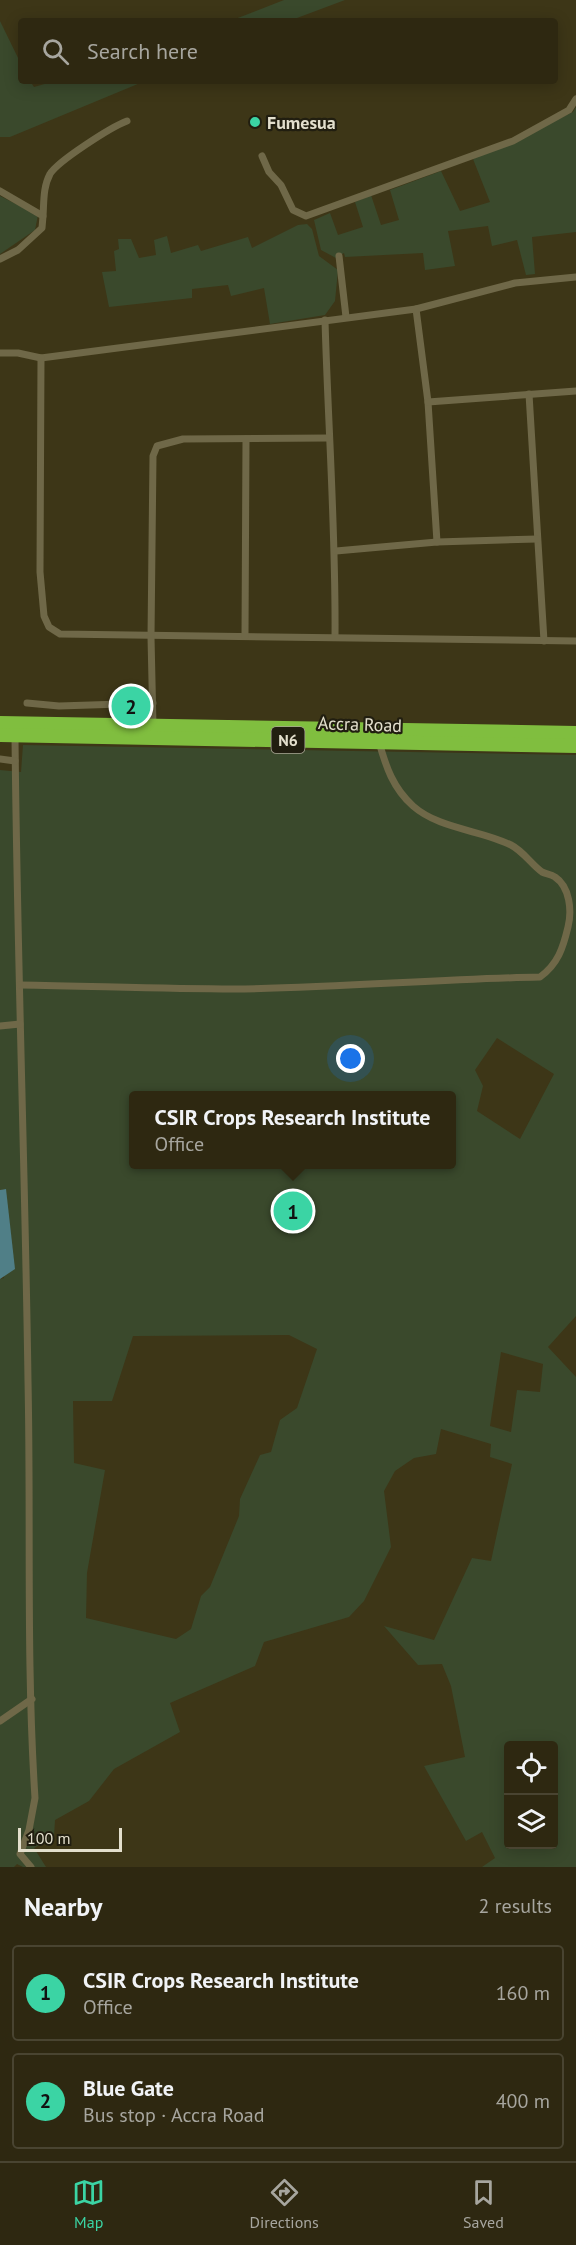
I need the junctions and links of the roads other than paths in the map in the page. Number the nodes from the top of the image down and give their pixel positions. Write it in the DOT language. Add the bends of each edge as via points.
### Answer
graph roads {
  1 [pos="576,99"];
  2 [pos="127,121"];
  3 [pos="262,156"];
  4 [pos="0,192"];
  5 [pos="43,216"];
  6 [pos="339,256"];
  7 [pos="0,259"];
  8 [pos="576,277"];
  9 [pos="416,309"];
  10 [pos="346,317"];
  11 [pos="325,320"];
  12 [pos="0,353"];
  13 [pos="41,357"];
  14 [pos="576,391"];
  15 [pos="529,393"];
  16 [pos="428,402"];
  17 [pos="329,438"];
  18 [pos="246,439"];
  19 [pos="537,539"];
  20 [pos="437,542"];
  21 [pos="336,551"];
  22 [pos="245,636"];
  23 [pos="151,637"];
  24 [pos="336,637"];
  25 [pos="544,641"];
  26 [pos="576,641"];
  27 [pos="27,703"];
  28 [pos="153,703"];
  29 [pos="0,723"];
  30 [pos="153,726"];
  31 [pos="576,733"];
  32 [pos="0,735"];
  33 [pos="15,736"];
  34 [pos="379,742"];
  35 [pos="576,746"];
  36 [pos="0,759"];
  37 [pos="15,760"];
  38 [pos="20,985"];
  39 [pos="20,1024"];
  40 [pos="0,1026"];
  41 [pos="32,1699"];
  42 [pos="0,1721"];
  43 [pos="31,1867"];
  1 -- 3 [label="street" via="568,110 513,141 306,216 293,210"];
  2 -- 5 [label="street" via="111,127 51,172 45,186"];
  4 -- 5 [label="street"];
  5 -- 7 [label="street" via="42,228 18,250"];
  6 -- 10 [label="street"];
  8 -- 9 [label="street" via="515,283"];
  9 -- 10 [label="street"];
  9 -- 16 [label="street"];
  10 -- 11 [label="street"];
  11 -- 13 [label="street"];
  11 -- 17 [label="street"];
  12 -- 13 [label="street"];
  13 -- 23 [label="street" via="40,572 44,616 49,627 60,634"];
  14 -- 15 [label="street"];
  15 -- 16 [label="street"];
  15 -- 19 [label="street"];
  16 -- 20 [label="street"];
  17 -- 18 [label="street"];
  17 -- 21 [label="street"];
  18 -- 22 [label="street"];
  18 -- 23 [label="street" via="183,439 157,446 153,456"];
  19 -- 20 [label="street"];
  19 -- 25 [label="street"];
  20 -- 21 [label="street"];
  21 -- 24 [label="street"];
  22 -- 23 [label="street"];
  22 -- 24 [label="street"];
  23 -- 28 [label="street"];
  24 -- 25 [label="street"];
  25 -- 26 [label="street"];
  27 -- 28 [label="street"];
  28 -- 30 [label="street"];
  29 -- 30 [label="highway, Accra Road / N6"];
  30 -- 31 [label="highway, Accra Road / N6"];
  32 -- 33 [label="highway, Accra Road / N6"];
  33 -- 34 [label="highway, Accra Road / N6"];
  33 -- 37 [label="street"];
  34 -- 35 [label="highway, Accra Road / N6"];
  34 -- 38 [label="street" via="388,772 414,807 444,822 512,845 562,884 570,903 569,923 559,959 540,977 235,988"];
  36 -- 37 [label="street"];
  37 -- 38 [label="street"];
  38 -- 39 [label="street"];
  39 -- 40 [label="street"];
  39 -- 41 [label="street"];
  41 -- 42 [label="street"];
  41 -- 43 [label="street" via="35,1797 21,1854"];
}
